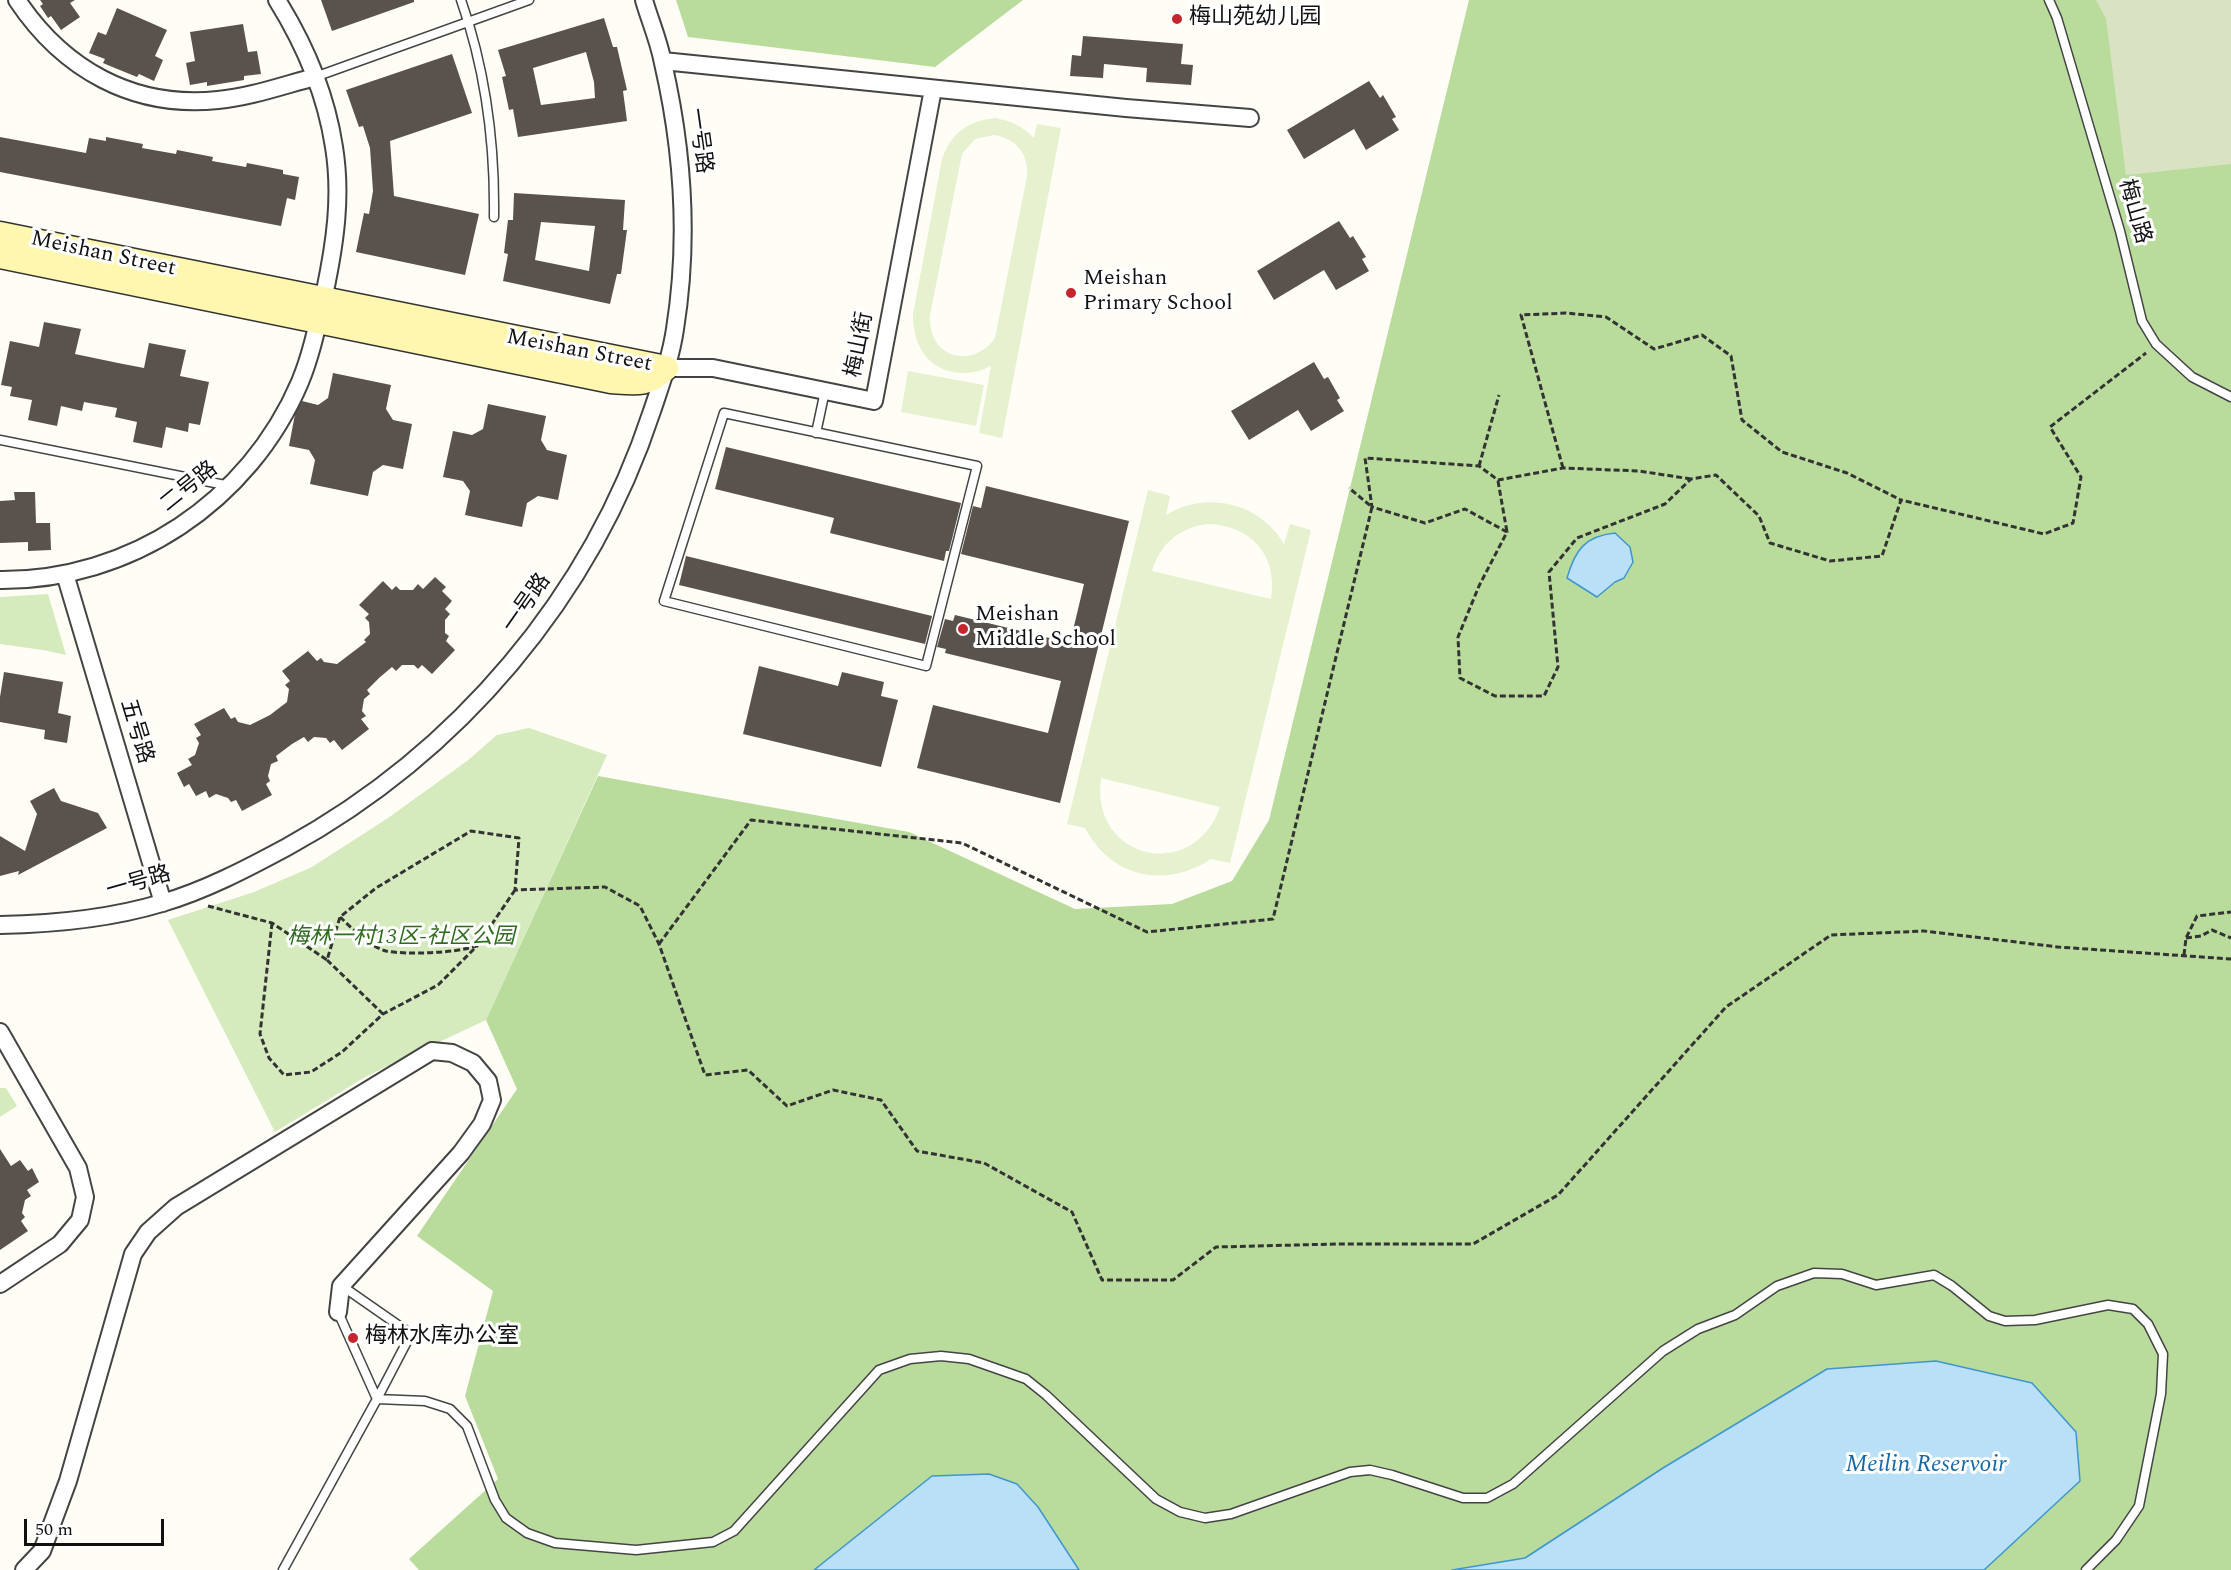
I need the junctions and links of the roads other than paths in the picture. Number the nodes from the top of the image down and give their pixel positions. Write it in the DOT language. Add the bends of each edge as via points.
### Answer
graph roads {
  1 [pos="17,0"];
  2 [pos="277,0"];
  3 [pos="461,0"];
  4 [pos="529,0"];
  5 [pos="644,0"];
  6 [pos="2049,0"];
  7 [pos="469,22"];
  8 [pos="663,61"];
  9 [pos="315,77"];
  10 [pos="933,89"];
  11 [pos="1250,118"];
  12 [pos="494,217"];
  13 [pos="0,234"];
  14 [pos="0,256"];
  15 [pos="321,310"];
  16 [pos="666,368"];
  17 [pos="825,392"];
  18 [pos="2231,397"];
  19 [pos="816,433"];
  20 [pos="0,440"];
  21 [pos="230,486"];
  22 [pos="65,574"];
  23 [pos="0,580"];
  24 [pos="170,901"];
  25 [pos="0,925"];
  26 [pos="0,1032"];
  27 [pos="0,1284"];
  28 [pos="341,1286"];
  29 [pos="338,1312"];
  30 [pos="377,1399"];
  31 [pos="24,1570"];
  32 [pos="283,1570"];
  33 [pos="2086,1570"];
  1 -- 9 [label="street" via="44,36 79,66 146,96 219,100"];
  2 -- 9 [label="street, 二号路"];
  3 -- 7 [label="lane"];
  4 -- 7 [label="lane"];
  5 -- 8 [label="street, 一号路"];
  6 -- 18 [label="lane, 梅山路" via="2120,231 2142,321 2156,344 2192,377"];
  7 -- 9 [label="lane"];
  7 -- 12 [label="lane" via="490,116"];
  8 -- 10 [label="street"];
  8 -- 16 [label="street, 一号路" via="682,181 682,263 675,331"];
  9 -- 15 [label="street, 二号路" via="331,131 338,196 334,245"];
  10 -- 11 [label="street"];
  10 -- 17 [label="street, 梅山街" via="874,401"];
  13 -- 15 [label="street, Meishan Street"];
  14 -- 15 [label="street, Meishan Street"];
  15 -- 16 [label="street, Meishan Street" via="611,381 638,383 655,379"];
  15 -- 21 [label="street, 二号路" via="287,410 271,437"];
  16 -- 17 [label="street, 梅山街" via="713,368"];
  16 -- 24 [label="street, 一号路" via="640,447 606,523 556,604 514,662 458,723 395,777 327,825 254,866"];
  17 -- 19 [label="lane"];
  19 -- 19 [label="lane" via="977,466 926,666 664,602 724,414"];
  20 -- 21 [label="lane"];
  21 -- 22 [label="street, 二号路" via="171,533 102,565"];
  22 -- 23 [label="street, 二号路"];
  22 -- 24 [label="street, 五号路"];
  24 -- 25 [label="street, 一号路" via="107,917"];
  26 -- 27 [label="street" via="78,1168 85,1197 80,1220 60,1244"];
  28 -- 29 [label="street"];
  28 -- 30 [label="lane" via="411,1334"];
  28 -- 31 [label="street" via="482,1124 492,1100 488,1081 473,1063 452,1053 432,1051 176,1207 148,1232 133,1254 85,1426 50,1531 42,1551"];
  29 -- 30 [label="lane"];
  30 -- 32 [label="lane"];
  30 -- 33 [label="lane" via="425,1401 450,1409 466,1426 506,1518 527,1533 555,1543 636,1550 713,1542 734,1531 879,1370 910,1359 941,1356 969,1359 1026,1379 1156,1499 1180,1512 1205,1518 1231,1514 1350,1472 1370,1470 1463,1498 1487,1498 1513,1484 1662,1351 1698,1329 1735,1315 1778,1286 1814,1273 1842,1274 1876,1285 1934,1275 1989,1316 2005,1321 2035,1320 2108,1305 2133,1309 2148,1324 2163,1354 2163,1364 2161,1394 2139,1506 2116,1540"];
}
